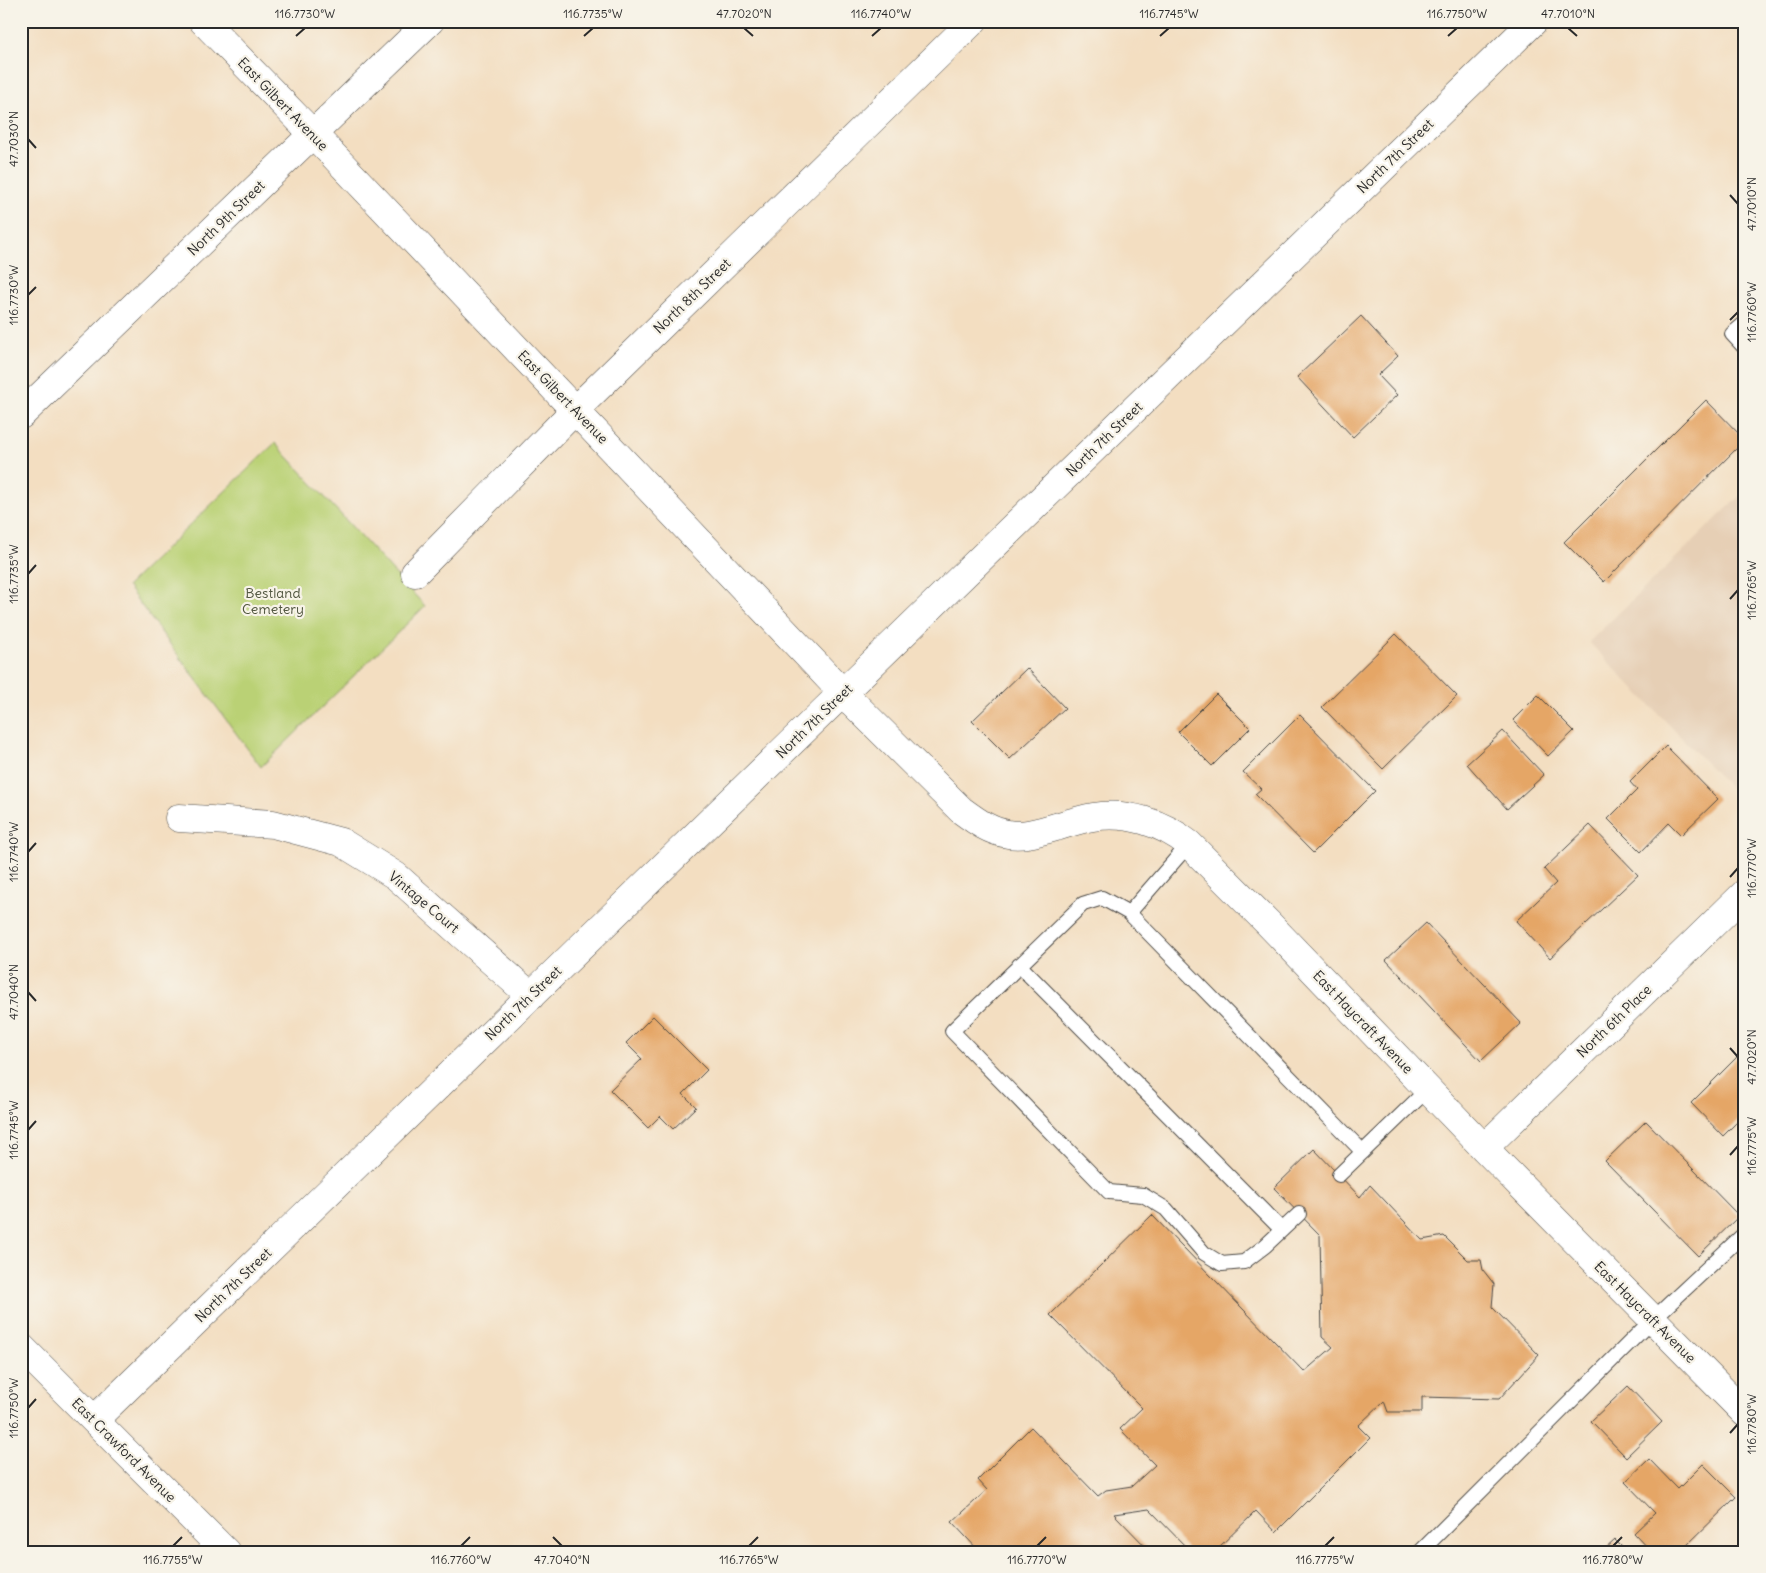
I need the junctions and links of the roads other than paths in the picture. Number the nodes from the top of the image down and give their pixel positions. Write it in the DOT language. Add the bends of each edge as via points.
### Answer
graph roads {
  1 [pos="203,21"];
  2 [pos="430,21"];
  3 [pos="973,21"];
  4 [pos="1534,21"];
  5 [pos="314,135"];
  6 [pos="1745,323"];
  7 [pos="1745,348"];
  8 [pos="575,410"];
  9 [pos="21,415"];
  10 [pos="415,573"];
  11 [pos="843,692"];
  12 [pos="922,772"];
  13 [pos="179,818"];
  14 [pos="1189,844"];
  15 [pos="1745,893"];
  16 [pos="1128,913"];
  17 [pos="1019,965"];
  18 [pos="531,996"];
  19 [pos="1428,1089"];
  20 [pos="1484,1148"];
  21 [pos="1363,1152"];
  22 [pos="1339,1175"];
  23 [pos="1299,1214"];
  24 [pos="1282,1230"];
  25 [pos="1745,1233"];
  26 [pos="1652,1320"];
  27 [pos="21,1347"];
  28 [pos="1745,1413"];
  29 [pos="94,1420"];
  30 [pos="226,1552"];
  31 [pos="1420,1552"];
  1 -- 5 [label="street, East Gilbert Avenue"];
  2 -- 5 [label="street, North 9th Street"];
  3 -- 8 [label="street, North 8th Street"];
  4 -- 11 [label="street, North 7th Street"];
  5 -- 8 [label="street, East Gilbert Avenue"];
  5 -- 9 [label="street, North 9th Street"];
  6 -- 7 [label="lane" via="1732,334"];
  8 -- 10 [label="street, North 8th Street"];
  8 -- 11 [label="street, East Gilbert Avenue"];
  11 -- 12 [label="street, East Gilbert Avenue"];
  11 -- 18 [label="street, North 7th Street"];
  12 -- 14 [label="street, East Haycraft Avenue" via="976,821 1008,834 1026,834 1094,817 1122,815 1176,833"];
  13 -- 18 [label="street, Vintage Court" via="273,824 341,842 396,876"];
  14 -- 16 [label="lane"];
  14 -- 19 [label="street, East Haycraft Avenue"];
  15 -- 20 [label="street, North 6th Place"];
  16 -- 17 [label="lane" via="1102,898 1083,904"];
  16 -- 21 [label="lane"];
  17 -- 24 [label="lane"];
  17 -- 24 [label="lane" via="952,1031 1109,1192 1143,1195 1166,1209 1204,1253 1222,1264 1244,1262"];
  18 -- 29 [label="street, North 7th Street"];
  19 -- 20 [label="street, East Haycraft Avenue"];
  19 -- 21 [label="lane"];
  20 -- 26 [label="street, East Haycraft Avenue"];
  21 -- 22 [label="lane"];
  23 -- 24 [label="lane"];
  25 -- 26 [label="lane"];
  26 -- 28 [label="street, East Haycraft Avenue"];
  26 -- 31 [label="lane"];
  27 -- 29 [label="street, East Crawford Avenue"];
  29 -- 30 [label="street, East Crawford Avenue"];
}
